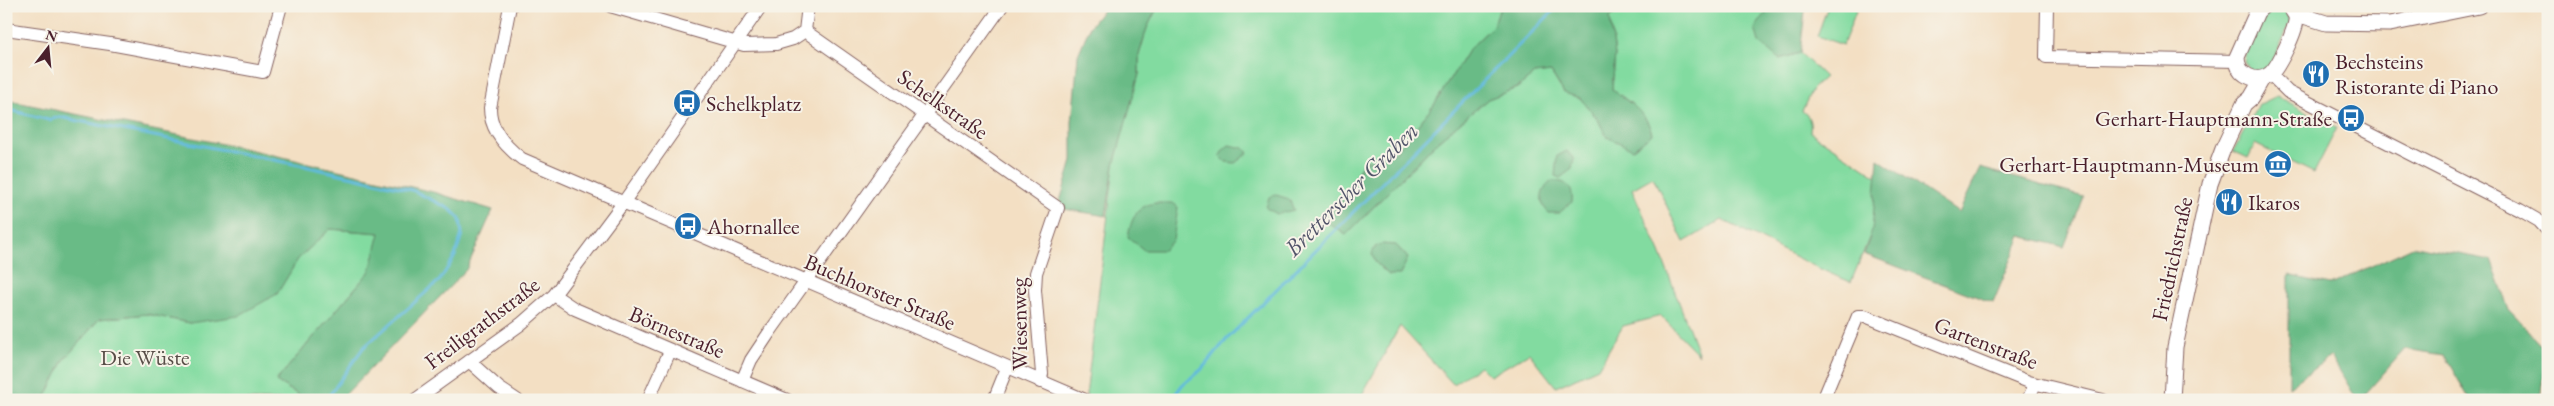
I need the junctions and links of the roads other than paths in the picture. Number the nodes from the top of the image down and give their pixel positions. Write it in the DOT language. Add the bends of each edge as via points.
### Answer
graph roads {
  1 [pos="281,6"];
  2 [pos="510,6"];
  3 [pos="610,6"];
  4 [pos="761,6"];
  5 [pos="808,6"];
  6 [pos="1002,6"];
  7 [pos="2047,6"];
  8 [pos="2263,6"];
  9 [pos="2479,6"];
  10 [pos="2291,10"];
  11 [pos="2326,23"];
  12 [pos="6,29"];
  13 [pos="2294,30"];
  14 [pos="805,31"];
  15 [pos="734,43"];
  16 [pos="2237,61"];
  17 [pos="2246,75"];
  18 [pos="2266,76"];
  19 [pos="2244,104"];
  20 [pos="925,116"];
  21 [pos="623,203"];
  22 [pos="1058,208"];
  23 [pos="2548,231"];
  24 [pos="807,282"];
  25 [pos="554,295"];
  26 [pos="670,351"];
  27 [pos="468,362"];
  28 [pos="1007,368"];
  29 [pos="742,381"];
  30 [pos="1040,382"];
  31 [pos="2035,384"];
  32 [pos="415,400"];
  33 [pos="517,400"];
  34 [pos="648,400"];
  35 [pos="787,400"];
  36 [pos="994,400"];
  37 [pos="1085,400"];
  38 [pos="1823,400"];
  39 [pos="2028,400"];
  40 [pos="2103,400"];
  41 [pos="2172,400"];
  1 -- 12 [label="street" via="263,72"];
  2 -- 21 [label="street, Buchhorster Straße" via="490,117 508,148 522,160"];
  3 -- 15 [label="street"];
  4 -- 15 [label="street, Freiligrathstraße"];
  5 -- 14 [label="street"];
  6 -- 20 [label="street"];
  7 -- 16 [label="street" via="2046,57"];
  8 -- 16 [label="main road" via="2239,48"];
  9 -- 11 [label="main road" via="2410,22"];
  10 -- 11 [label="main road"];
  10 -- 13 [label="main road" via="2296,21"];
  11 -- 13 [label="main road"];
  13 -- 18 [label="main road, Friedrichstraße"];
  14 -- 15 [label="street" via="776,44"];
  14 -- 20 [label="street, Schelkstraße"];
  15 -- 21 [label="street, Freiligrathstraße"];
  16 -- 17 [label="main road"];
  17 -- 18 [label="main road" via="2253,79"];
  17 -- 19 [label="main road, Friedrichstraße"];
  18 -- 19 [label="main road, Friedrichstraße"];
  18 -- 23 [label="street" via="2288,92 2520,210 2539,221"];
  19 -- 41 [label="main road, Friedrichstraße" via="2210,184 2175,347"];
  20 -- 22 [label="street, Schelkstraße"];
  20 -- 24 [label="street"];
  21 -- 24 [label="street, Buchhorster Straße"];
  21 -- 25 [label="street, Freiligrathstraße"];
  22 -- 30 [label="street, Wiesenweg" via="1036,273"];
  24 -- 28 [label="street, Buchhorster Straße"];
  24 -- 29 [label="street" via="764,340"];
  25 -- 26 [label="street, Börnestraße" via="575,309"];
  25 -- 27 [label="street, Freiligrathstraße"];
  26 -- 29 [label="street, Börnestraße"];
  26 -- 34 [label="street"];
  27 -- 32 [label="street, Freiligrathstraße"];
  27 -- 33 [label="street"];
  28 -- 30 [label="street, Buchhorster Straße"];
  28 -- 36 [label="street"];
  29 -- 35 [label="street, Börnestraße"];
  30 -- 37 [label="street, Buchhorster Straße"];
  31 -- 38 [label="street, Gartenstraße" via="1865,316 1858,316"];
  31 -- 39 [label="street"];
  31 -- 40 [label="street, Gartenstraße"];
}
